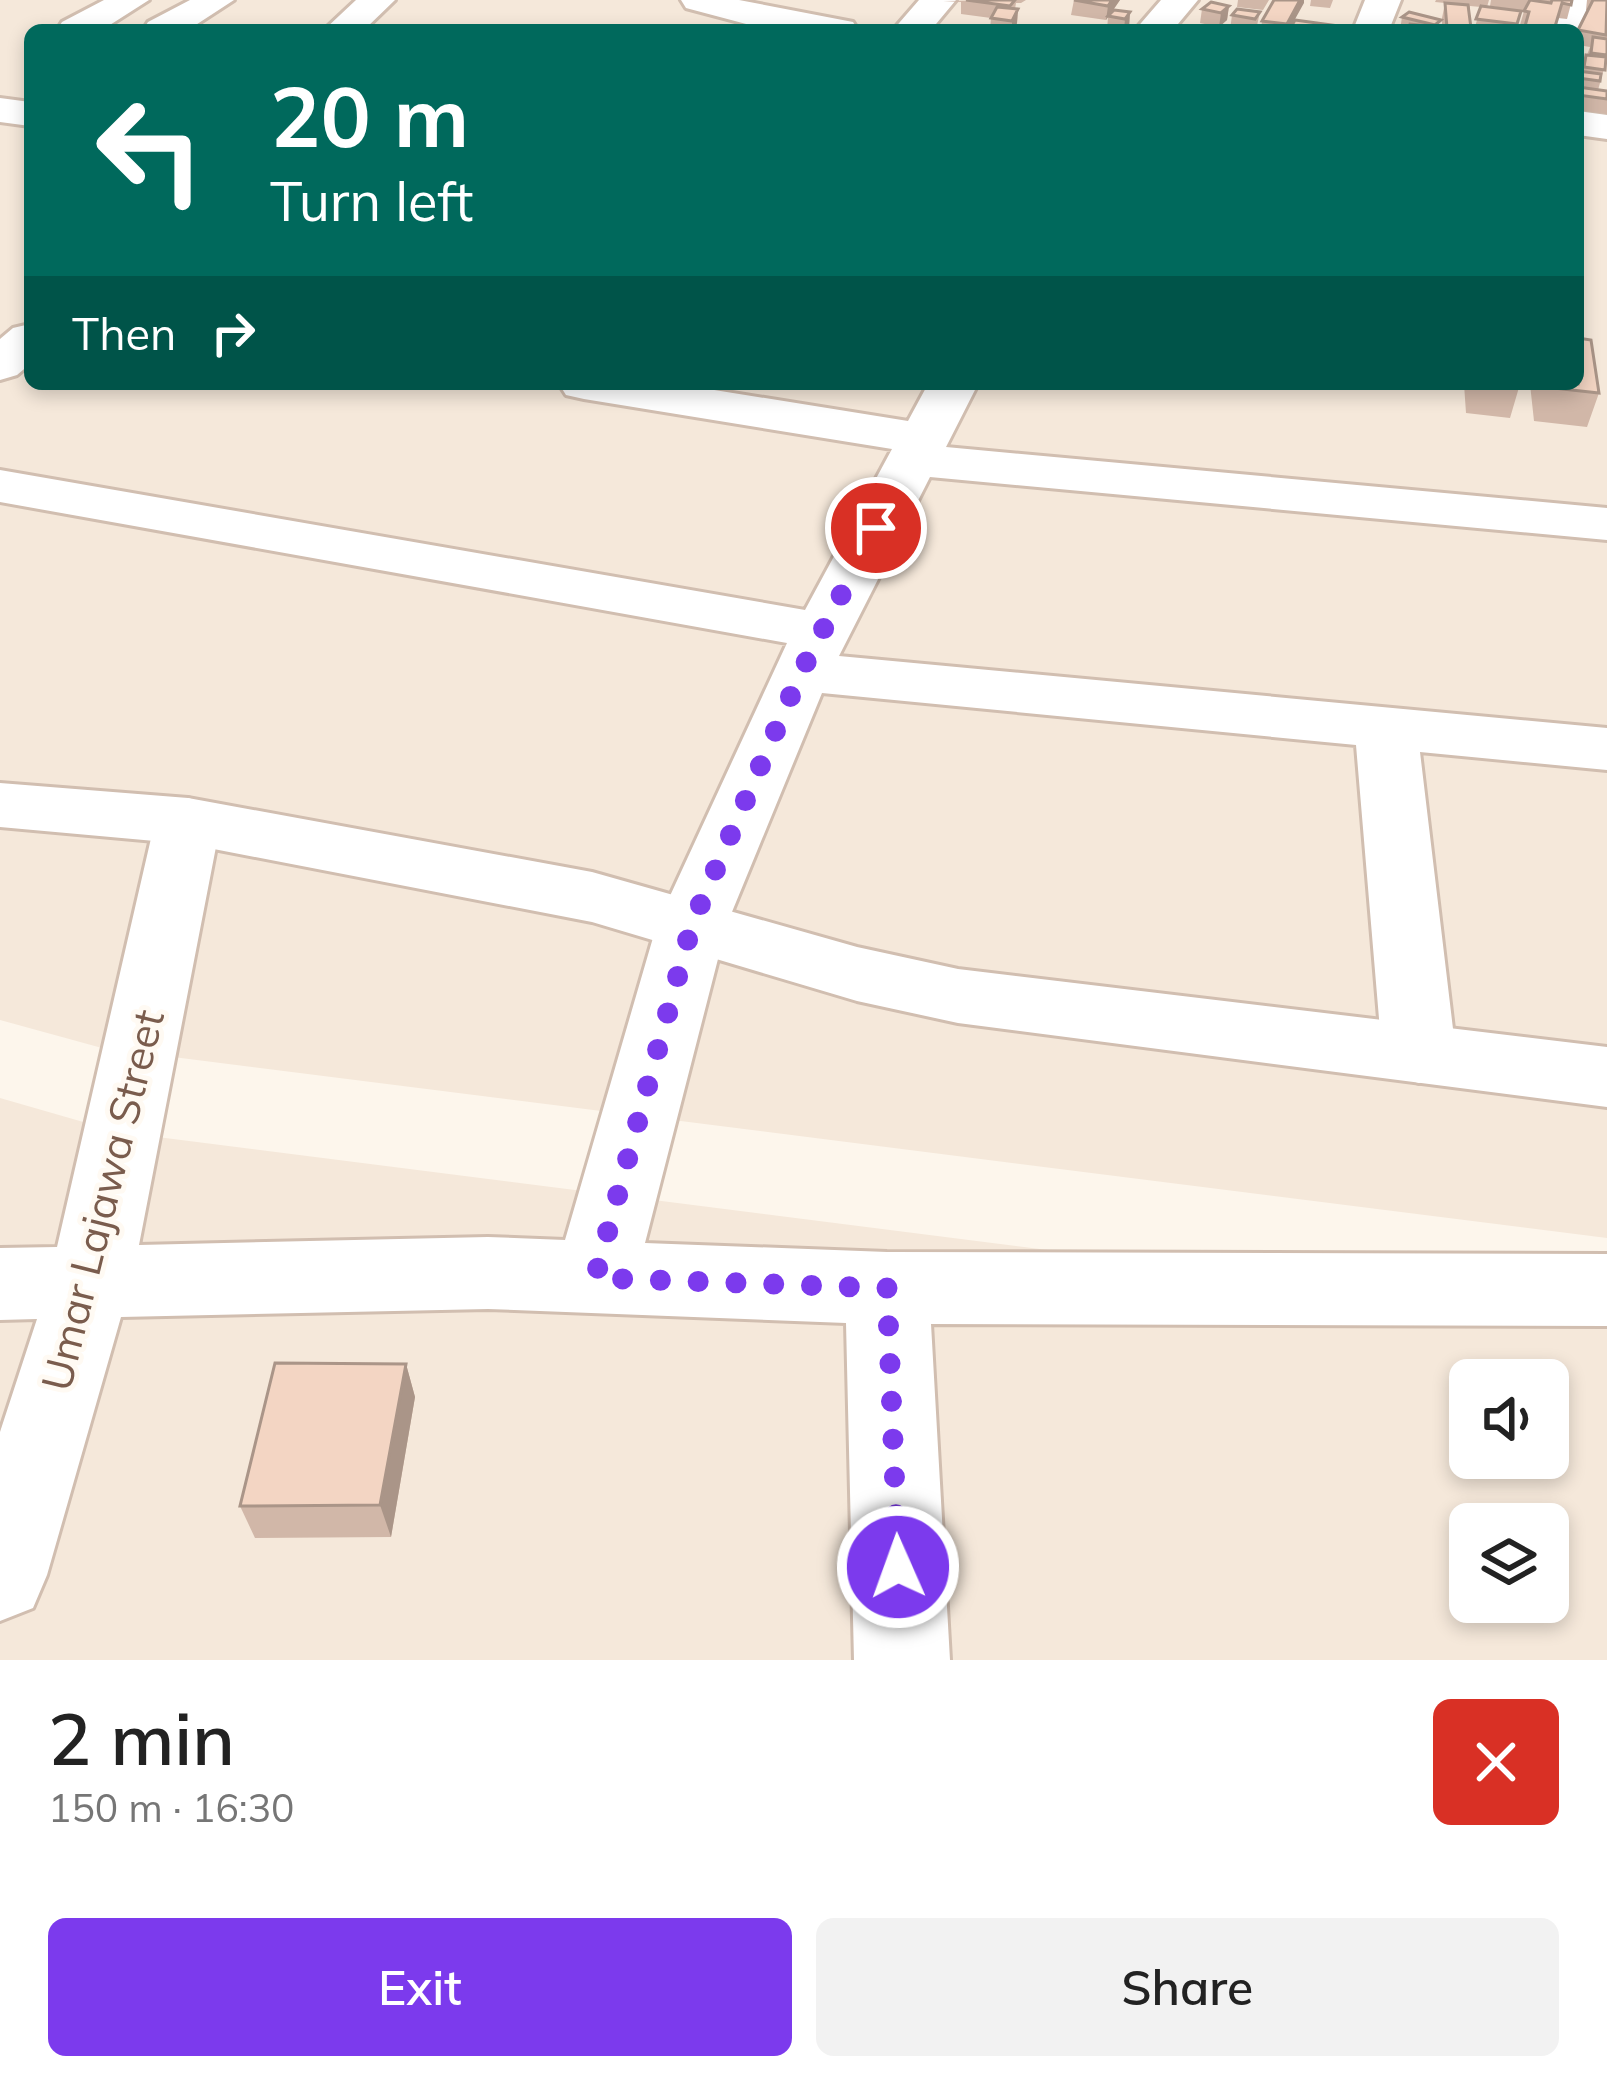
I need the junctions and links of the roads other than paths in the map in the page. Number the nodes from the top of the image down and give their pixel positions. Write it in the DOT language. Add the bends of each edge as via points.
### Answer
graph roads {
  1 [pos="131,0"];
  2 [pos="216,0"];
  3 [pos="377,0"];
  4 [pos="938,0"];
  5 [pos="1180,0"];
  6 [pos="701,5"];
  7 [pos="86,24"];
  8 [pos="172,24"];
  9 [pos="349,24"];
  10 [pos="800,24"];
  11 [pos="916,24"];
  12 [pos="1158,24"];
  13 [pos="24,343"];
  14 [pos="0,365"];
  15 [pos="615,390"];
  16 [pos="950,390"];
  17 [pos="918,449"];
  18 [pos="0,486"];
  19 [pos="1607,524"];
  20 [pos="812,651"];
  21 [pos="1386,728"];
  22 [pos="1607,749"];
  23 [pos="0,805"];
  24 [pos="188,821"];
  25 [pos="692,924"];
  26 [pos="1418,1054"];
  27 [pos="1607,1077"];
  28 [pos="595,1278"];
  29 [pos="90,1283"];
  30 [pos="0,1284"];
  31 [pos="887,1288"];
  32 [pos="1607,1290"];
  33 [pos="0,1575"];
  34 [pos="902,1660"];
  1 -- 7 [label="street"];
  2 -- 8 [label="street"];
  3 -- 9 [label="street"];
  4 -- 11 [label="street"];
  5 -- 12 [label="street"];
  6 -- 10 [label="street"];
  13 -- 14 [label="street"];
  15 -- 17 [label="street"];
  16 -- 17 [label="street"];
  17 -- 19 [label="street"];
  17 -- 20 [label="street"];
  18 -- 20 [label="street"];
  20 -- 21 [label="street"];
  20 -- 25 [label="street"];
  21 -- 22 [label="street"];
  21 -- 26 [label="street"];
  23 -- 24 [label="street"];
  24 -- 25 [label="street" via="592,897"];
  24 -- 29 [label="street, Umar Lajawa Street"];
  25 -- 26 [label="street" via="958,996"];
  25 -- 28 [label="street"];
  26 -- 27 [label="street"];
  28 -- 29 [label="street" via="488,1273"];
  28 -- 31 [label="street"];
  29 -- 30 [label="street"];
  29 -- 33 [label="street, Umar Lajawa Street"];
  31 -- 32 [label="street"];
  31 -- 34 [label="street"];
}
